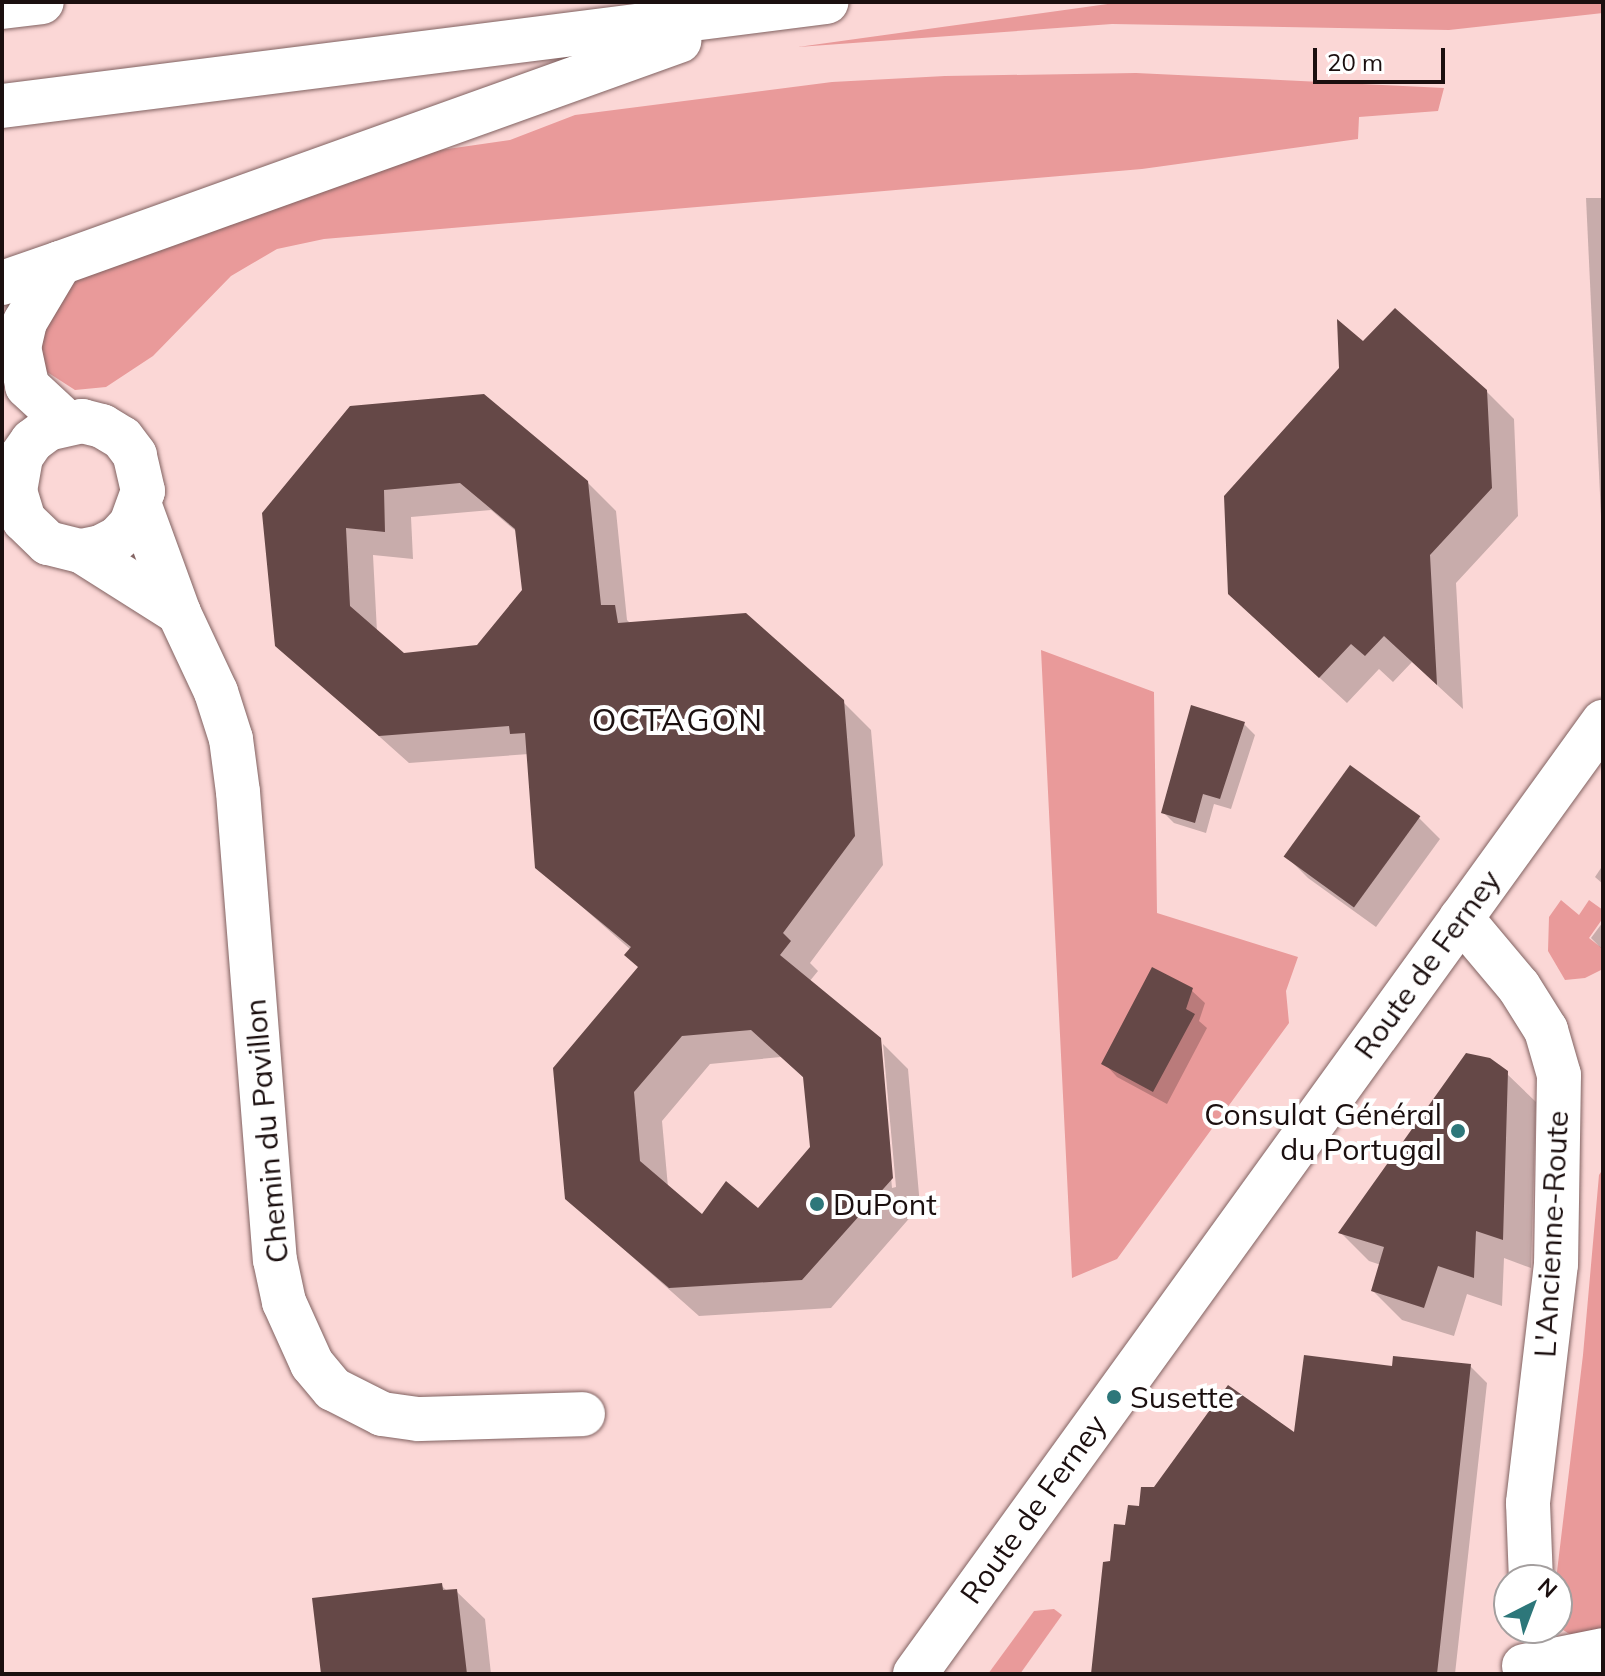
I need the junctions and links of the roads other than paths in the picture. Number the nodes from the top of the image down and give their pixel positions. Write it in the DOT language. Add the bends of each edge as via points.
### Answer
graph roads {
  1 [pos="42,2"];
  2 [pos="826,2"];
  3 [pos="2,7"];
  4 [pos="765,12"];
  5 [pos="2,106"];
  6 [pos="60,263"];
  7 [pos="2,283"];
  8 [pos="67,423"];
  9 [pos="8,472"];
  10 [pos="140,506"];
  11 [pos="81,551"];
  12 [pos="179,613"];
  13 [pos="1603,722"];
  14 [pos="1461,918"];
  15 [pos="583,1414"];
  16 [pos="1530,1564"];
  17 [pos="1603,1650"];
  18 [pos="1524,1656"];
  19 [pos="915,1674"];
  1 -- 3 [label="main road"];
  2 -- 4 [label="main road"];
  4 -- 5 [label="main road"];
  4 -- 6 [label="main road"];
  6 -- 7 [label="main road"];
  6 -- 8 [label="main road" via="25,322 19,347 27,386"];
  8 -- 9 [label="main road" via="32,441"];
  8 -- 10 [label="main road" via="102,426 122,438 142,476"];
  9 -- 11 [label="main road" via="17,506 35,533 48,543"];
  10 -- 11 [label="main road" via="118,538"];
  10 -- 12 [label="main road, Chemin du Pavillon"];
  11 -- 12 [label="main road"];
  12 -- 15 [label="main road, Chemin du Pavillon" via="216,692 231,739 275,1260 284,1302 312,1364 333,1389 382,1414 434,1419"];
  13 -- 14 [label="main road, Route de Ferney"];
  14 -- 16 [label="main road, L'Ancienne-Route" via="1546,1030 1559,1075 1556,1264 1528,1503"];
  14 -- 19 [label="main road, Route de Ferney"];
  17 -- 18 [label="main road"];
}
